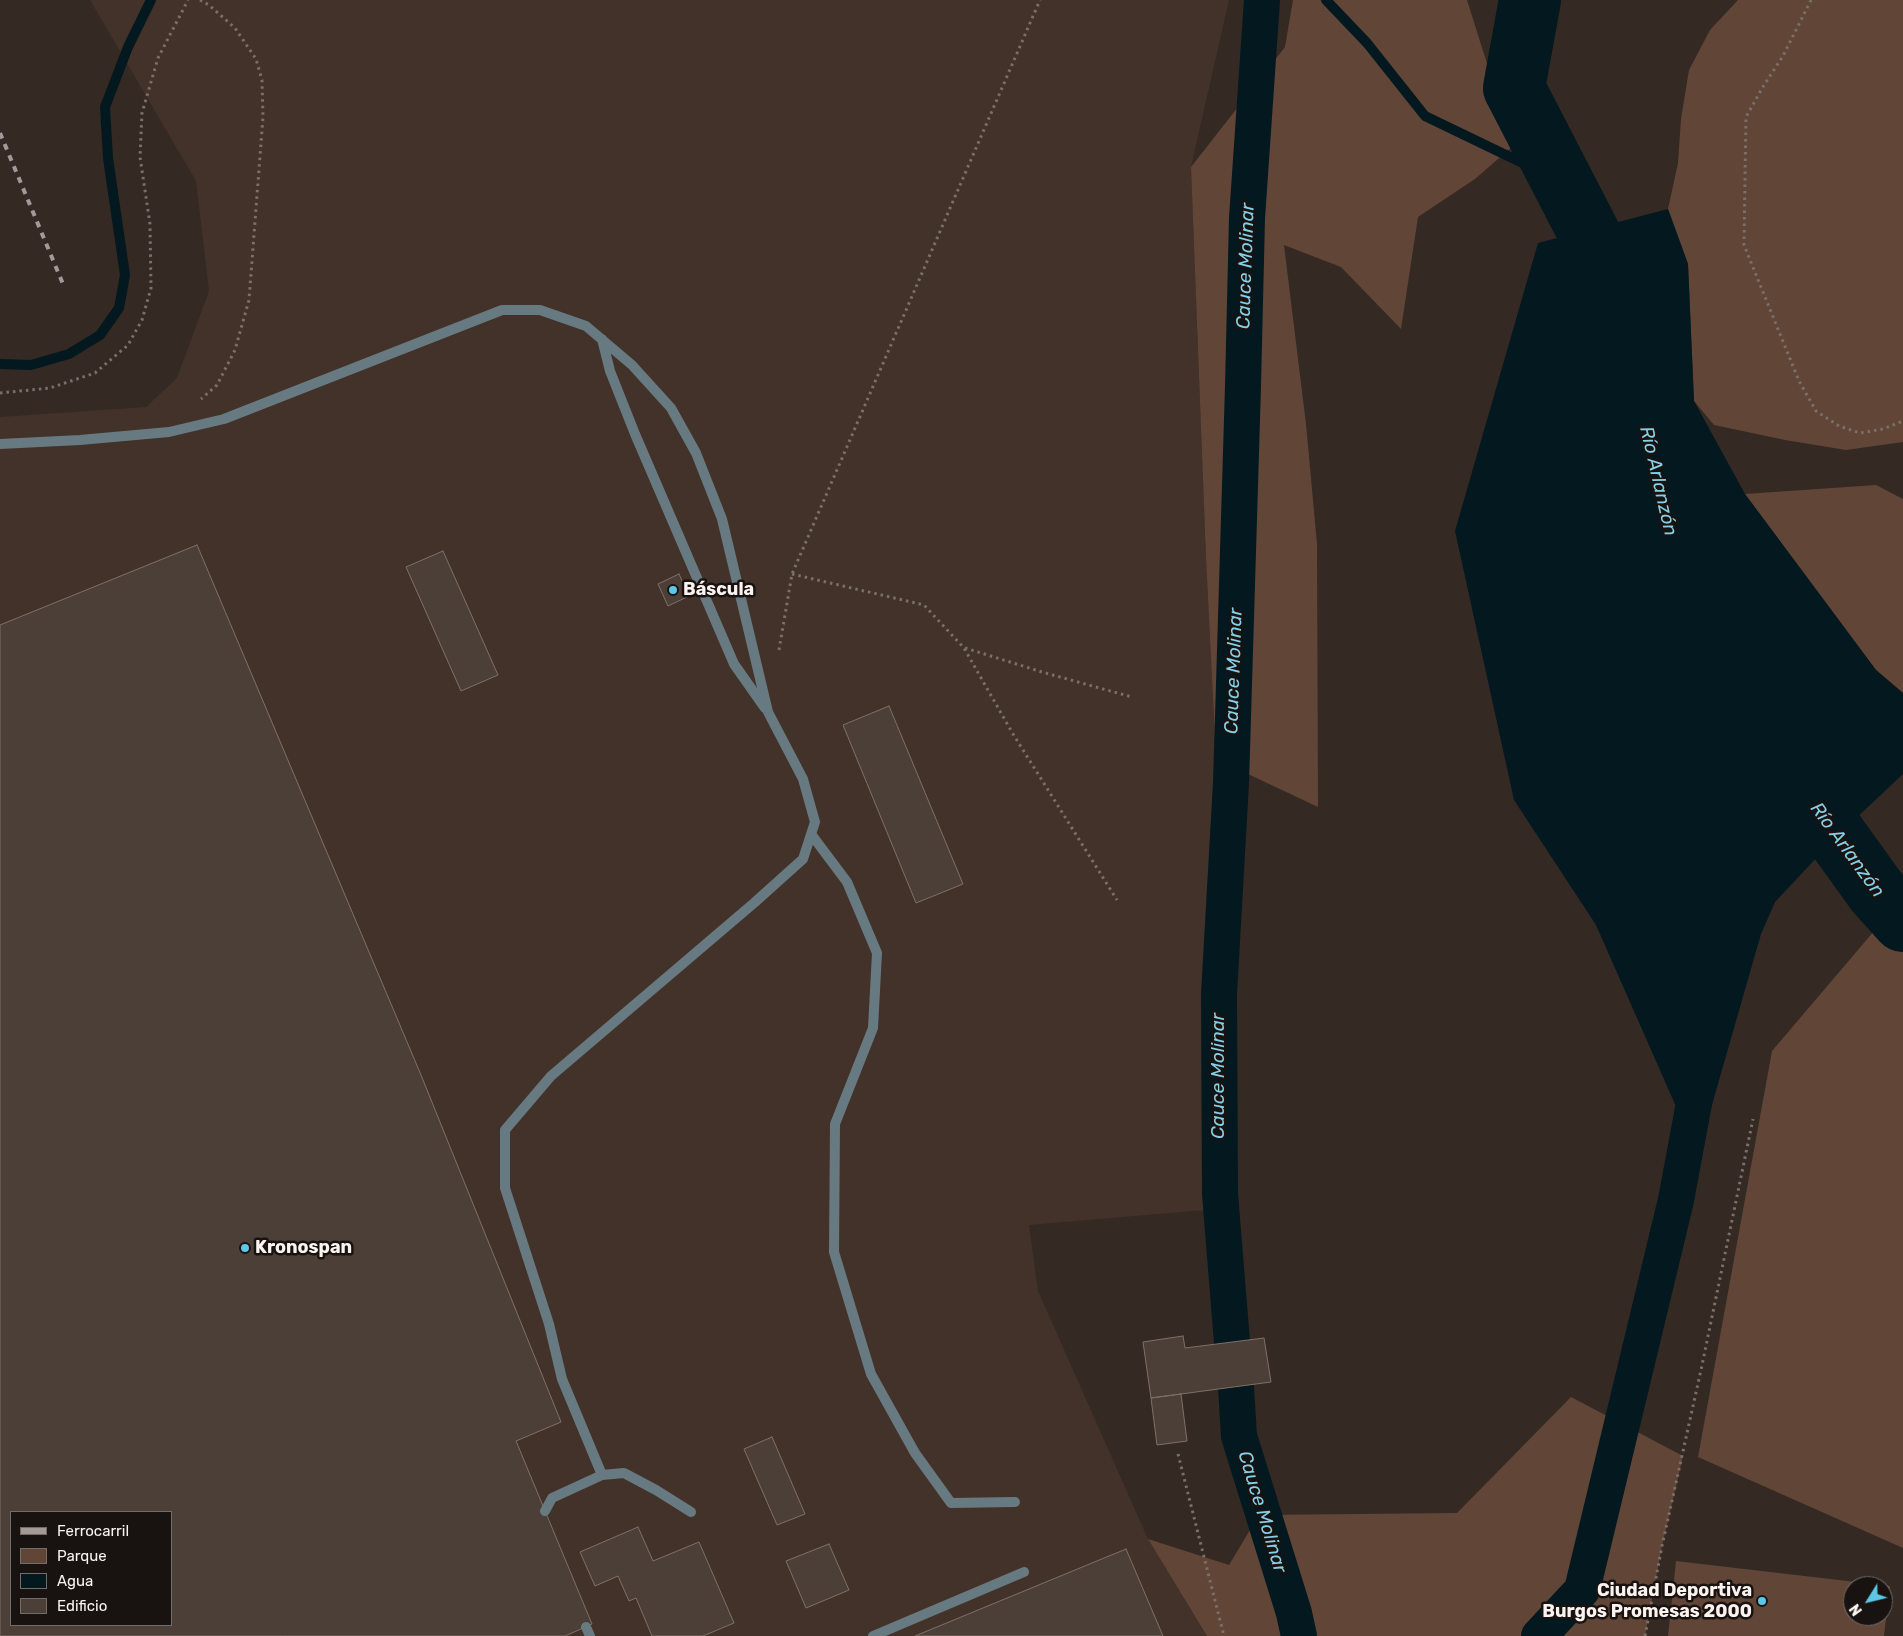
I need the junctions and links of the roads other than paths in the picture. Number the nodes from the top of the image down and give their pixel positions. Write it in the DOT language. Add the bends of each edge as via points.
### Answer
graph roads {
  1 [pos="602,339"];
  2 [pos="0,444"];
  3 [pos="768,712"];
  4 [pos="811,834"];
  5 [pos="602,1475"];
  6 [pos="1015,1502"];
  7 [pos="545,1511"];
  8 [pos="691,1512"];
  9 [pos="1024,1572"];
  10 [pos="873,1636"];
  1 -- 2 [label="lane" via="586,326 540,310 502,310 224,419 169,432"];
  1 -- 3 [label="lane" via="610,371 635,434 734,664"];
  1 -- 3 [label="lane" via="632,365 672,408 696,454 722,518"];
  3 -- 4 [label="lane" via="803,779 815,822"];
  4 -- 5 [label="lane" via="803,859 552,1076 505,1130 505,1188 549,1324 562,1380"];
  4 -- 6 [label="lane" via="847,882 877,953 873,1028 835,1124 834,1252 871,1374 915,1453 951,1503"];
  5 -- 7 [label="lane" via="552,1498"];
  5 -- 8 [label="lane" via="624,1473"];
  9 -- 10 [label="lane"];
}
